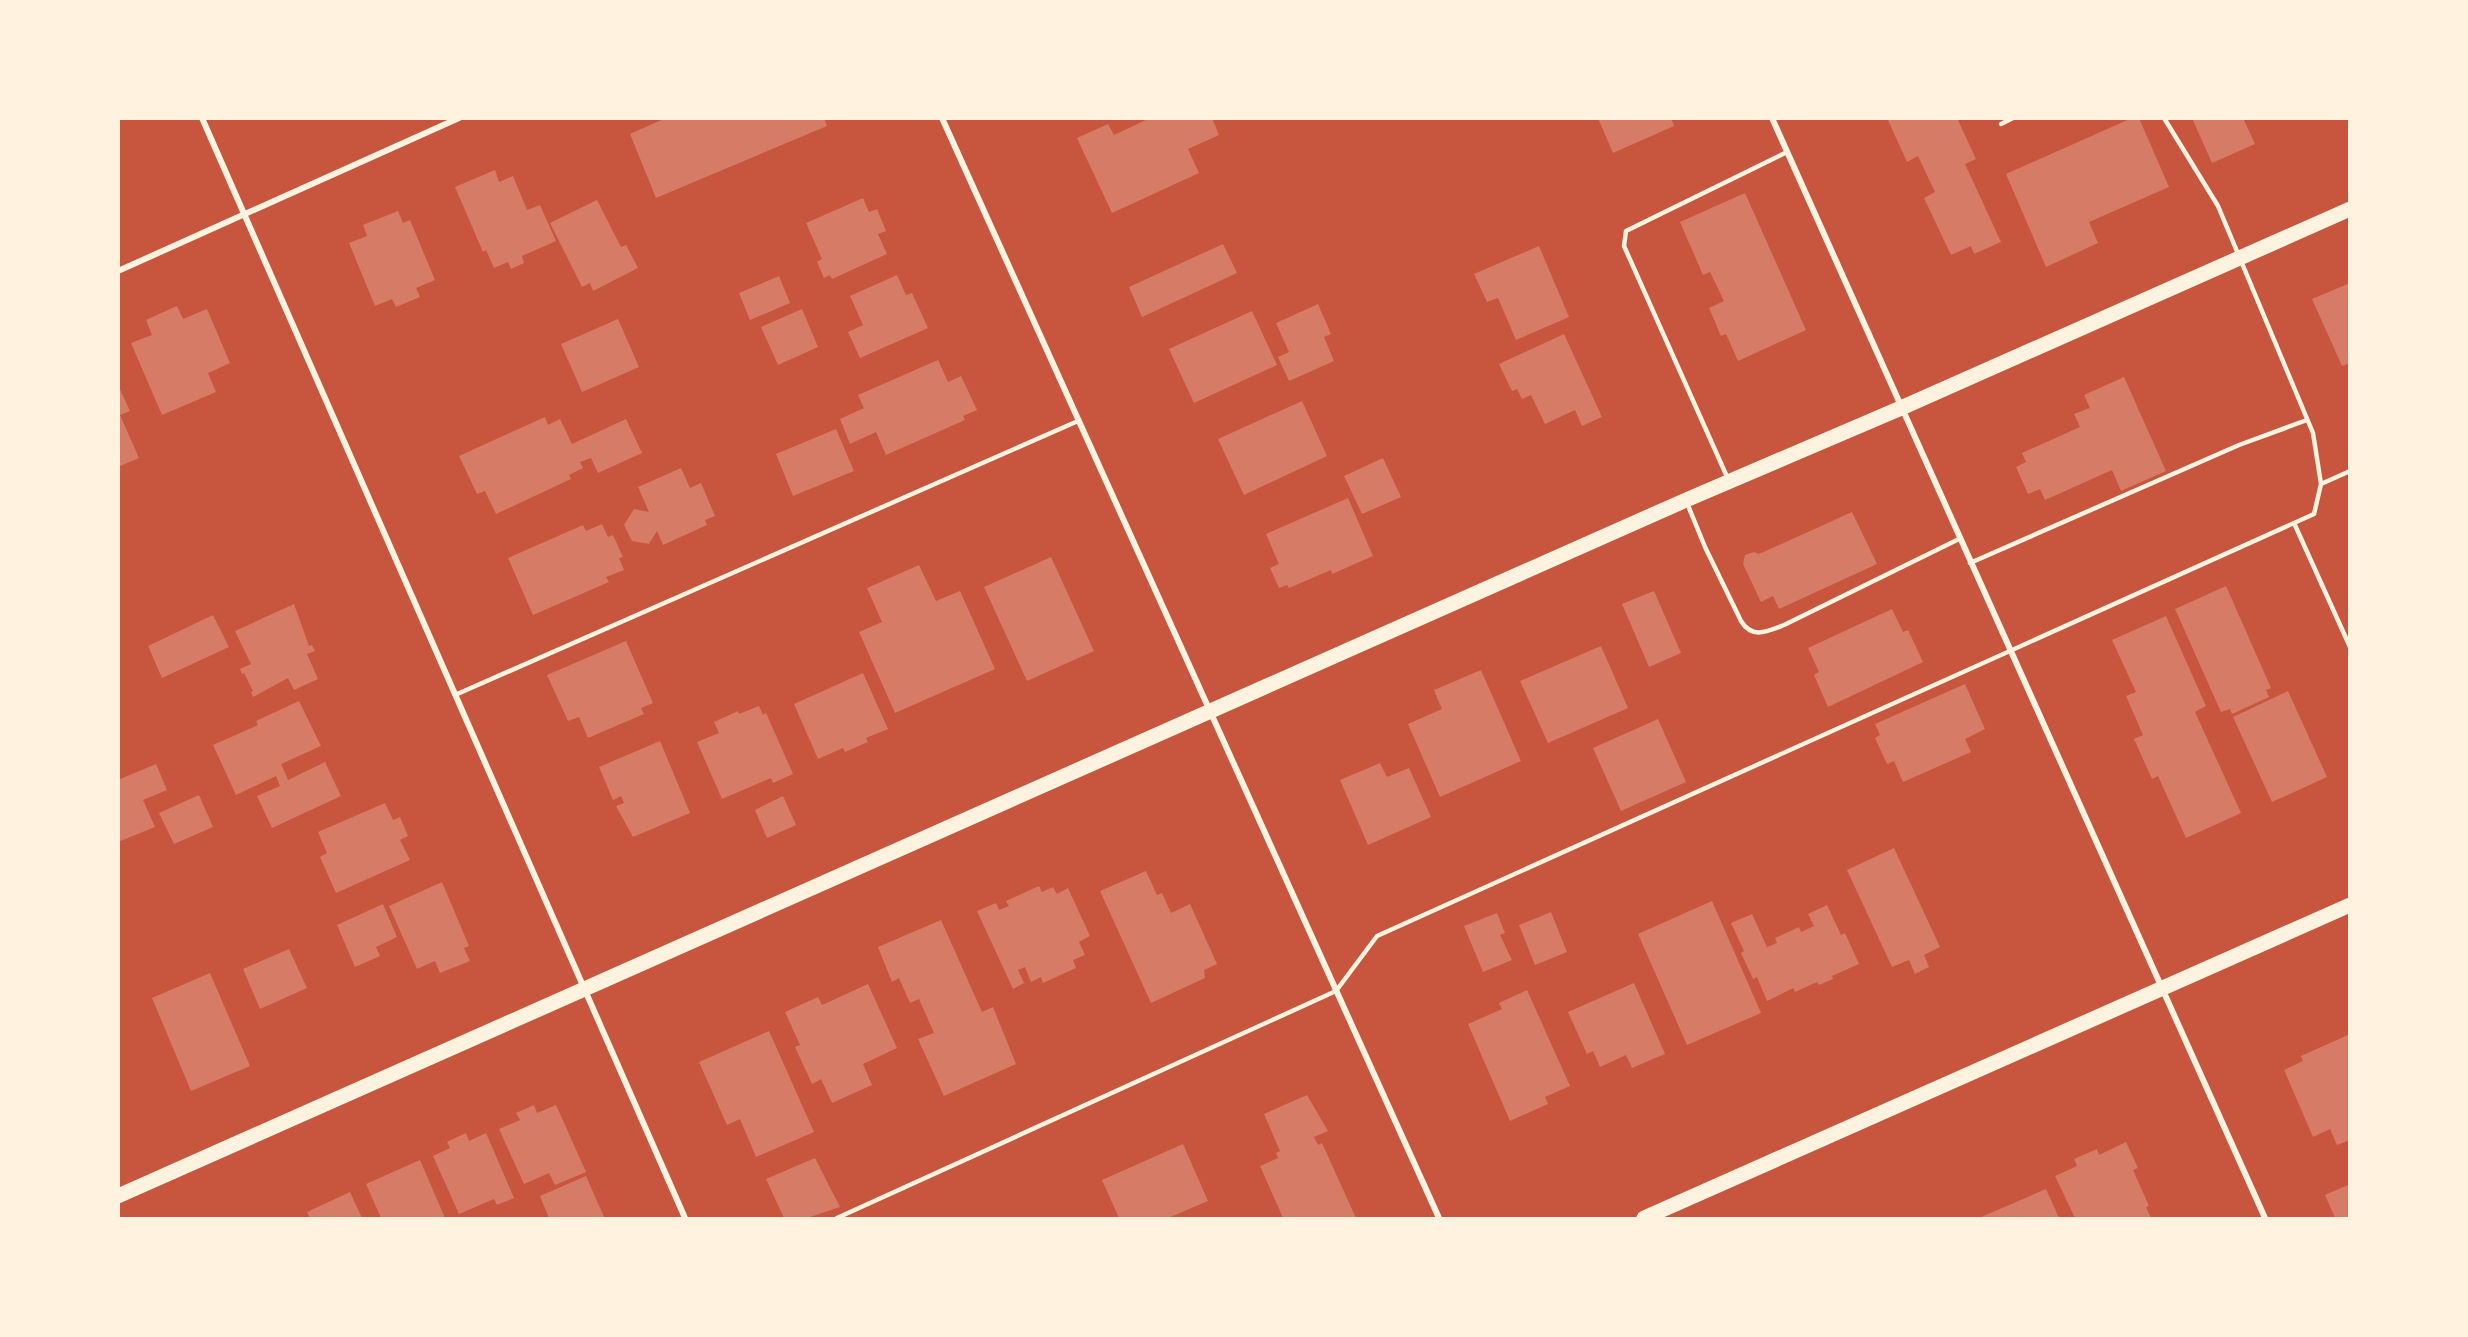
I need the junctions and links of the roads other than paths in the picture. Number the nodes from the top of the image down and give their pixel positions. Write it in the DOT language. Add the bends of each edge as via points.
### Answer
graph roads {
  1 [pos="202,118"];
  2 [pos="459,118"];
  3 [pos="942,118"];
  4 [pos="1772,118"];
  5 [pos="2013,118"];
  6 [pos="2164,118"];
  7 [pos="2001,124"];
  8 [pos="1787,152"];
  9 [pos="2349,209"];
  10 [pos="244,215"];
  11 [pos="2239,258"];
  12 [pos="118,271"];
  13 [pos="1901,408"];
  14 [pos="2307,420"];
  15 [pos="1078,421"];
  16 [pos="2349,471"];
  17 [pos="1729,483"];
  18 [pos="2321,484"];
  19 [pos="1686,500"];
  20 [pos="2294,523"];
  21 [pos="1959,539"];
  22 [pos="1970,563"];
  23 [pos="2349,647"];
  24 [pos="2010,650"];
  25 [pos="454,695"];
  26 [pos="1210,712"];
  27 [pos="2349,904"];
  28 [pos="2162,987"];
  29 [pos="584,989"];
  30 [pos="1336,991"];
  31 [pos="118,1196"];
  32 [pos="685,1218"];
  33 [pos="837,1218"];
  34 [pos="1439,1218"];
  35 [pos="1644,1218"];
  36 [pos="2265,1218"];
  1 -- 10 [label="street"];
  2 -- 10 [label="street"];
  3 -- 15 [label="street"];
  4 -- 8 [label="street"];
  5 -- 7 [label="lane"];
  6 -- 11 [label="lane" via="2218,206"];
  8 -- 13 [label="street"];
  8 -- 17 [label="lane" via="1626,231 1624,246"];
  9 -- 11 [label="main road"];
  10 -- 12 [label="street"];
  10 -- 25 [label="street"];
  11 -- 13 [label="main road"];
  11 -- 14 [label="lane"];
  13 -- 17 [label="main road"];
  13 -- 21 [label="street"];
  14 -- 18 [label="lane" via="2313,433"];
  14 -- 22 [label="lane" via="2239,445"];
  15 -- 25 [label="lane"];
  15 -- 26 [label="street"];
  16 -- 18 [label="lane"];
  17 -- 19 [label="main road"];
  18 -- 20 [label="lane" via="2314,514"];
  19 -- 21 [label="lane" via="1741,621 1753,633 1784,625"];
  19 -- 26 [label="main road"];
  20 -- 23 [label="lane"];
  20 -- 24 [label="lane"];
  21 -- 22 [label="street"];
  22 -- 24 [label="street"];
  24 -- 28 [label="street"];
  24 -- 30 [label="lane" via="1377,936"];
  25 -- 29 [label="street"];
  26 -- 29 [label="main road"];
  26 -- 30 [label="street"];
  27 -- 28 [label="main road"];
  28 -- 35 [label="main road"];
  28 -- 36 [label="street"];
  29 -- 31 [label="main road"];
  29 -- 32 [label="street"];
  30 -- 33 [label="lane"];
  30 -- 34 [label="street"];
}
